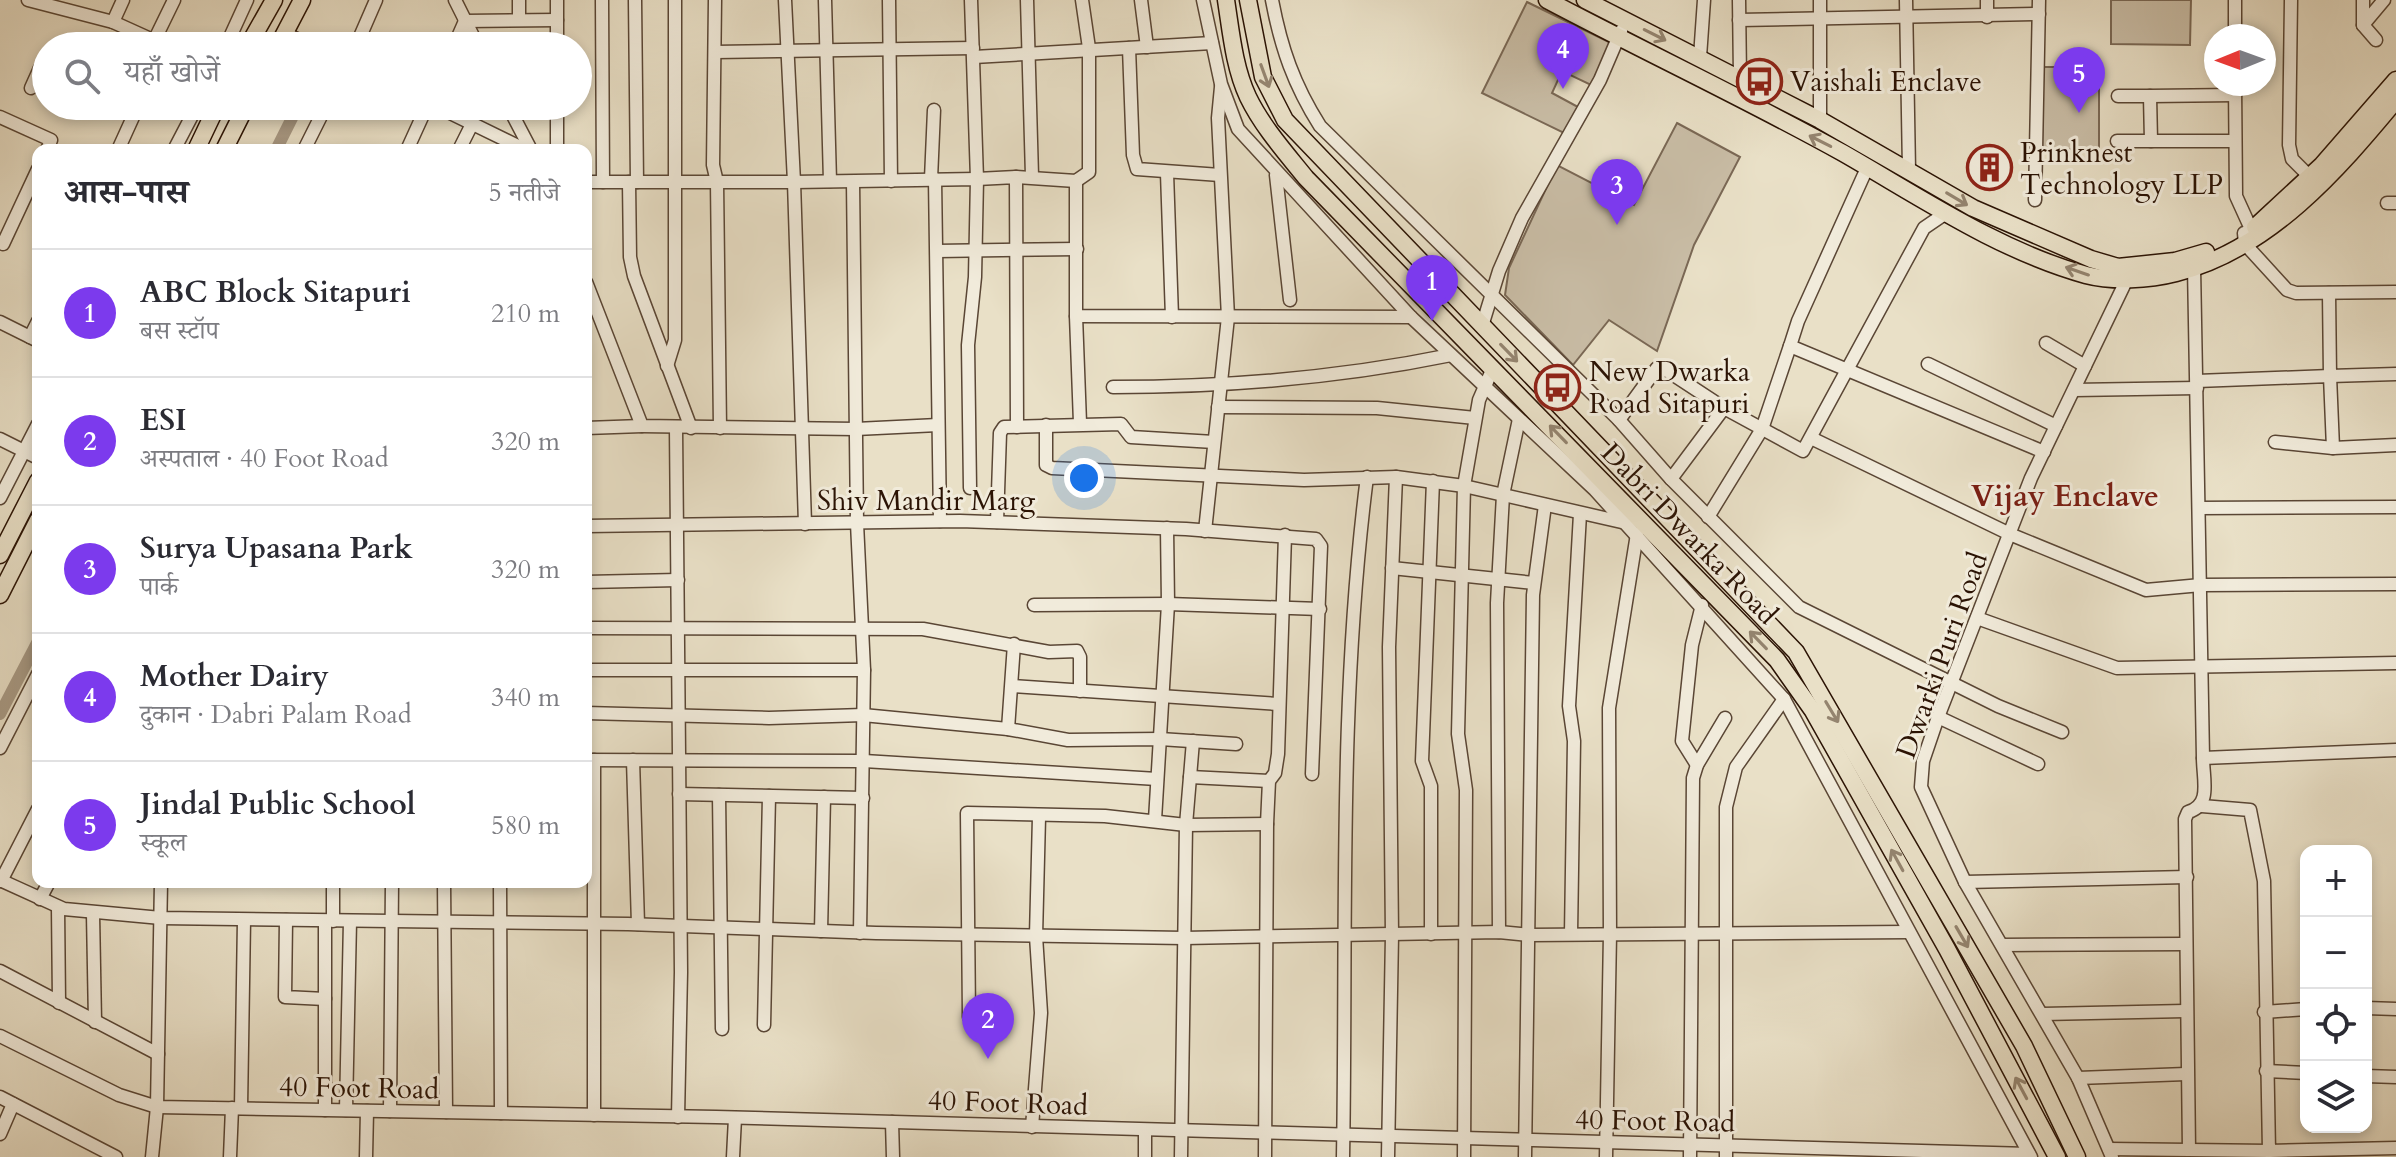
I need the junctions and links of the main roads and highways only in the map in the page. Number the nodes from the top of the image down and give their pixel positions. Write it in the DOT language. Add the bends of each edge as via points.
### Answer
graph roads {
  1 [pos="274,0"];
  2 [pos="302,0"];
  3 [pos="1226,0"];
  4 [pos="1248,0"];
  5 [pos="1547,0"];
  6 [pos="1590,1"];
  7 [pos="256,32"];
  8 [pos="285,32"];
  9 [pos="2396,80"];
  10 [pos="2396,100"];
  11 [pos="210,120"];
  12 [pos="239,120"];
  13 [pos="199,144"];
  14 [pos="227,144"];
  15 [pos="2246,230"];
  16 [pos="2034,235"];
  17 [pos="2026,251"];
  18 [pos="32,493"];
  19 [pos="32,532"];
  20 [pos="0,555"];
  21 [pos="0,595"];
  22 [pos="2057,1157"];
  23 [pos="2077,1157"];
  1 -- 7 [label="main road"];
  2 -- 8 [label="main road"];
  22 -- 3 [label="main road, Dabri Dwarka Road, one-way" via="1904,872 1813,711 1777,660 1306,178 1248,96"];
  4 -- 23 [label="main road, Dabri Dwarka Road, one-way" via="1263,77 1285,120 1796,652 2017,1033"];
  17 -- 5 [label="main road, one-way"];
  6 -- 16 [label="main road, one-way" via="1820,120 1973,208"];
  9 -- 15 [label="main road"];
  10 -- 15 [label="main road" via="2349,155 2273,227"];
  11 -- 13 [label="main road"];
  12 -- 14 [label="main road"];
  15 -- 16 [label="main road" via="2200,254 2118,267"];
  15 -- 17 [label="main road, one-way" via="2194,267 2127,279 2085,275"];
  16 -- 17 [label="main road"];
  18 -- 20 [label="main road"];
  19 -- 21 [label="main road"];
}
